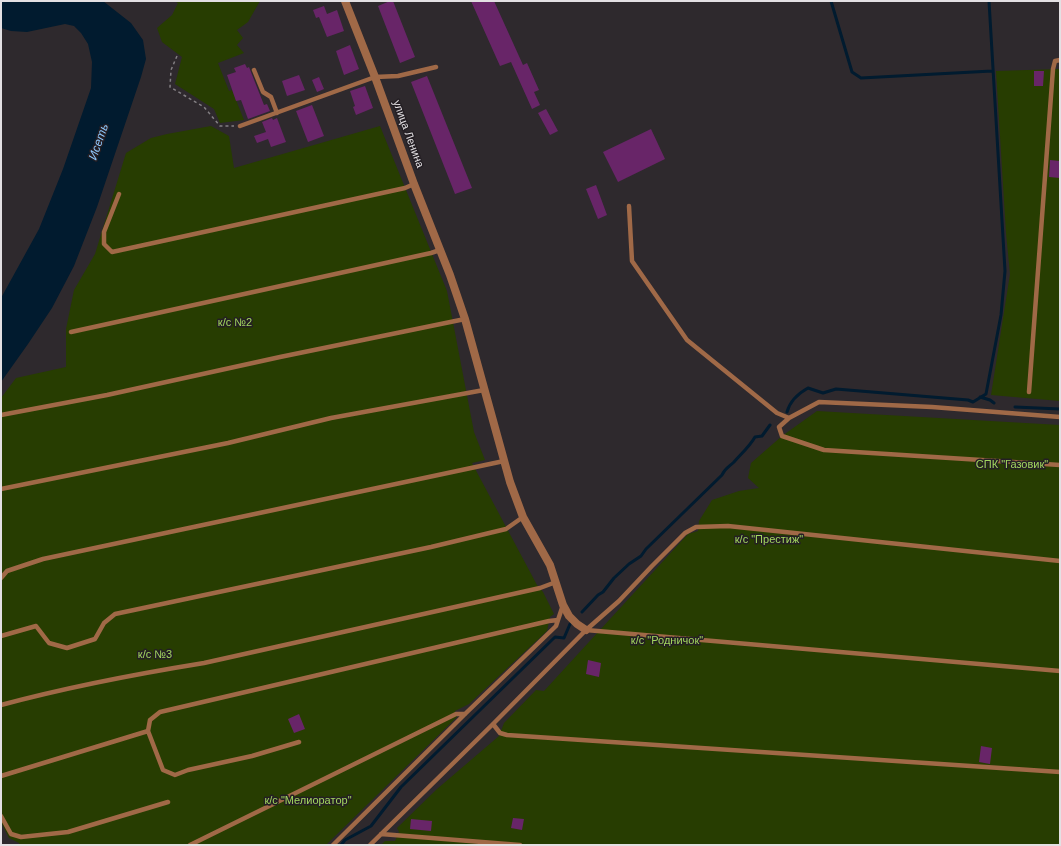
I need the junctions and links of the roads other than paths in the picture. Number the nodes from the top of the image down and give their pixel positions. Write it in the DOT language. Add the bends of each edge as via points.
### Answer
graph roads {
  1 [pos="345,1"];
  2 [pos="1060,60"];
  3 [pos="436,67"];
  4 [pos="254,70"];
  5 [pos="375,77"];
  6 [pos="276,113"];
  7 [pos="240,126"];
  8 [pos="414,184"];
  9 [pos="119,194"];
  10 [pos="629,206"];
  11 [pos="440,250"];
  12 [pos="464,319"];
  13 [pos="71,332"];
  14 [pos="484,390"];
  15 [pos="1029,392"];
  16 [pos="1,415"];
  17 [pos="789,418"];
  18 [pos="1060,418"];
  19 [pos="504,461"];
  20 [pos="1060,465"];
  21 [pos="1,489"];
  22 [pos="523,517"];
  23 [pos="1060,561"];
  24 [pos="1,578"];
  25 [pos="556,582"];
  26 [pos="564,605"];
  27 [pos="558,620"];
  28 [pos="586,630"];
  29 [pos="1,636"];
  30 [pos="1060,671"];
  31 [pos="1,705"];
  32 [pos="465,714"];
  33 [pos="493,724"];
  34 [pos="148,731"];
  35 [pos="299,742"];
  36 [pos="1060,772"];
  37 [pos="1,776"];
  38 [pos="168,802"];
  39 [pos="1,816"];
  40 [pos="381,834"];
  41 [pos="190,845"];
  42 [pos="333,845"];
  43 [pos="370,845"];
  44 [pos="520,845"];
  1 -- 5 [label="street, улица Ленина"];
  2 -- 15 [label="lane" via="1055,61 1053,69"];
  3 -- 5 [label="lane" via="398,76"];
  4 -- 6 [label="lane" via="263,92 270,97"];
  5 -- 6 [label="lane"];
  5 -- 8 [label="street, улица Ленина"];
  6 -- 7 [label="lane"];
  8 -- 9 [label="lane" via="112,252 104,244 104,232"];
  8 -- 11 [label="street, улица Ленина"];
  10 -- 17 [label="lane" via="632,261 687,340 777,413"];
  11 -- 12 [label="street, улица Ленина"];
  11 -- 13 [label="lane"];
  12 -- 14 [label="street, улица Ленина"];
  12 -- 16 [label="lane"];
  14 -- 19 [label="street, улица Ленина"];
  14 -- 21 [label="lane" via="331,418 228,443"];
  17 -- 18 [label="lane" via="819,402 925,407"];
  17 -- 20 [label="lane" via="779,427 782,436 824,450"];
  19 -- 22 [label="street, улица Ленина"];
  19 -- 24 [label="lane" via="43,559 7,571"];
  22 -- 25 [label="street, улица Ленина" via="550,565"];
  22 -- 29 [label="lane" via="506,528 431,547 115,614 104,623 95,639 67,648 49,643 36,626"];
  23 -- 28 [label="lane" via="728,526 698,526 685,533 619,601"];
  25 -- 26 [label="street, улица Ленина"];
  25 -- 31 [label="lane" via="532,590 204,663 41,694"];
  26 -- 27 [label="lane"];
  26 -- 28 [label="street, улица Ленина" via="569,616"];
  27 -- 32 [label="lane" via="556,626"];
  27 -- 34 [label="lane" via="160,712 150,720"];
  28 -- 30 [label="lane"];
  28 -- 33 [label="lane"];
  32 -- 41 [label="lane" via="456,714"];
  32 -- 42 [label="lane"];
  33 -- 36 [label="lane" via="500,733 507,735"];
  33 -- 40 [label="lane"];
  34 -- 35 [label="lane" via="163,770 175,775"];
  34 -- 37 [label="lane"];
  38 -- 39 [label="lane" via="68,832 21,837 11,834"];
  40 -- 43 [label="lane"];
  40 -- 44 [label="lane"];
}
